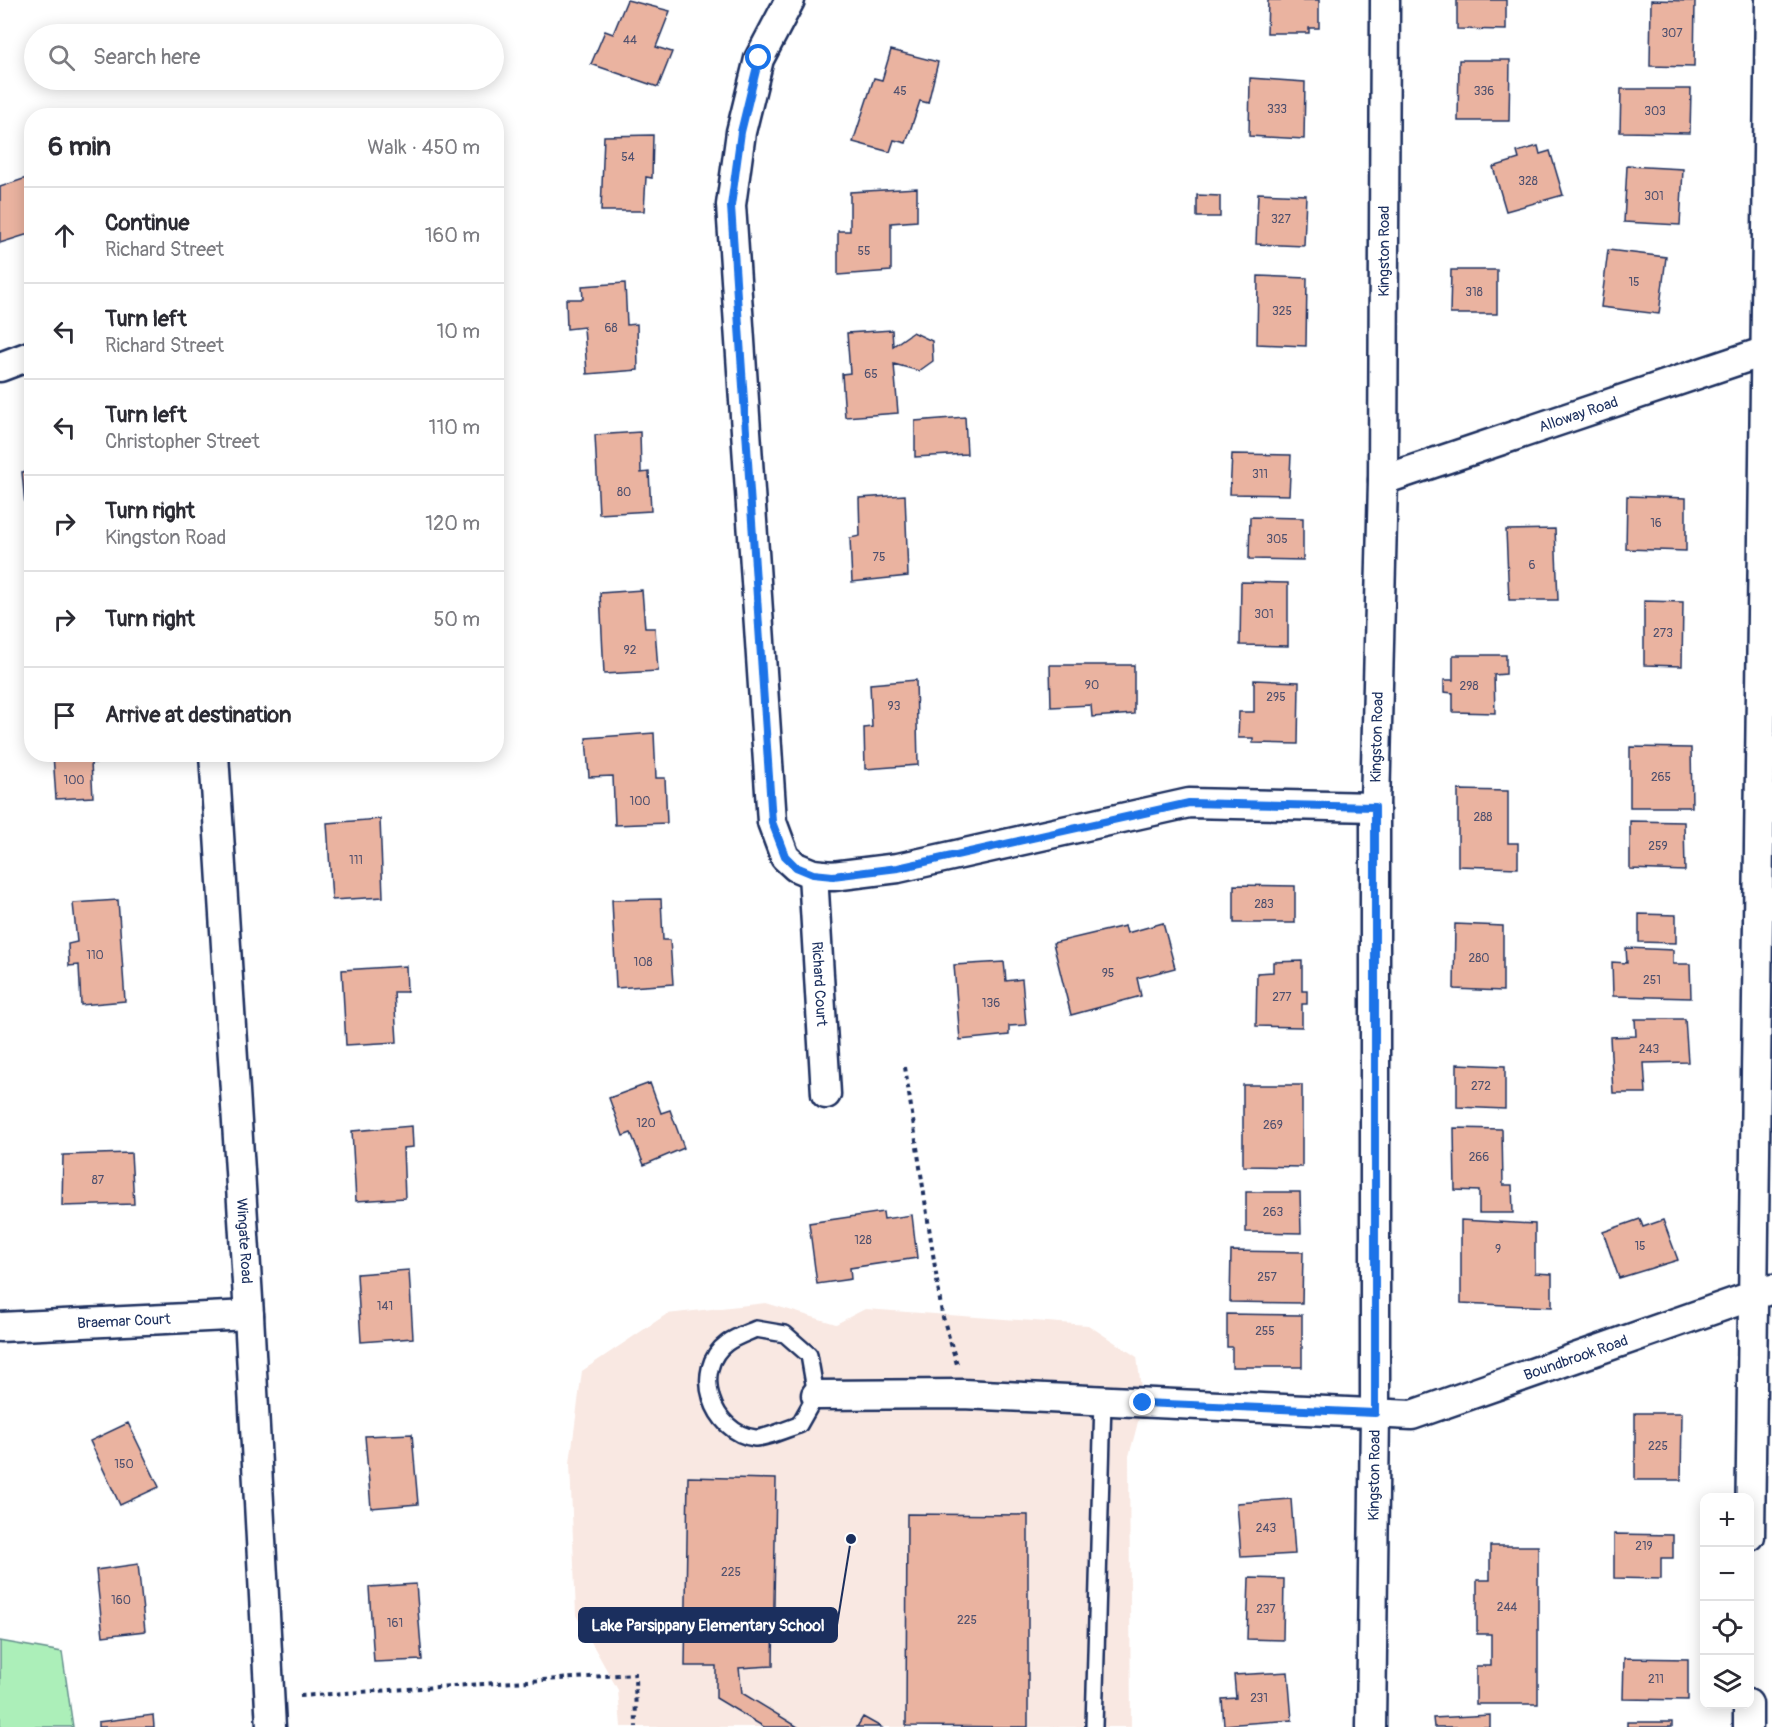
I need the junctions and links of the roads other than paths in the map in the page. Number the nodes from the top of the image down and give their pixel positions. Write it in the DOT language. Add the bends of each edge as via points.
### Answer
graph roads {
  1 [pos="790,0"];
  2 [pos="1385,0"];
  3 [pos="1770,0"];
  4 [pos="1769,350"];
  5 [pos="24,358"];
  6 [pos="0,367"];
  7 [pos="1383,480"];
  8 [pos="214,762"];
  9 [pos="1375,807"];
  10 [pos="813,874"];
  11 [pos="826,1094"];
  12 [pos="1762,1293"];
  13 [pos="249,1315"];
  14 [pos="0,1327"];
  15 [pos="816,1395"];
  16 [pos="1103,1401"];
  17 [pos="1375,1413"];
  18 [pos="1751,1493"];
  19 [pos="1748,1709"];
  20 [pos="271,1727"];
  21 [pos="1094,1727"];
  22 [pos="1371,1727"];
  23 [pos="1748,1727"];
  1 -- 10 [label="street" via="759,58 741,132 731,206 772,822 785,856 796,867"];
  2 -- 7 [label="street, Kingston Road"];
  3 -- 4 [label="street"];
  4 -- 7 [label="street, Alloway Road"];
  4 -- 12 [label="street"];
  5 -- 6 [label="street"];
  7 -- 9 [label="street, Kingston Road"];
  8 -- 13 [label="street, Wingate Road"];
  9 -- 10 [label="street" via="1189,803 898,868 833,876"];
  9 -- 17 [label="street, Kingston Road"];
  10 -- 11 [label="street, Richard Court"];
  12 -- 17 [label="street, Boundbrook Road" via="1412,1415"];
  12 -- 18 [label="street"];
  13 -- 14 [label="street, Braemar Court"];
  13 -- 20 [label="street, Wingate Road"];
  15 -- 15 [label="lane" via="809,1354 785,1334 756,1329 727,1343 713,1360 708,1385 716,1412 732,1429 756,1438 799,1425"];
  15 -- 16 [label="street, Boundbrook Road" via="962,1394"];
  16 -- 17 [label="street, Boundbrook Road"];
  16 -- 21 [label="lane"];
  17 -- 22 [label="street, Kingston Road"];
  19 -- 23 [label="street"];
}
